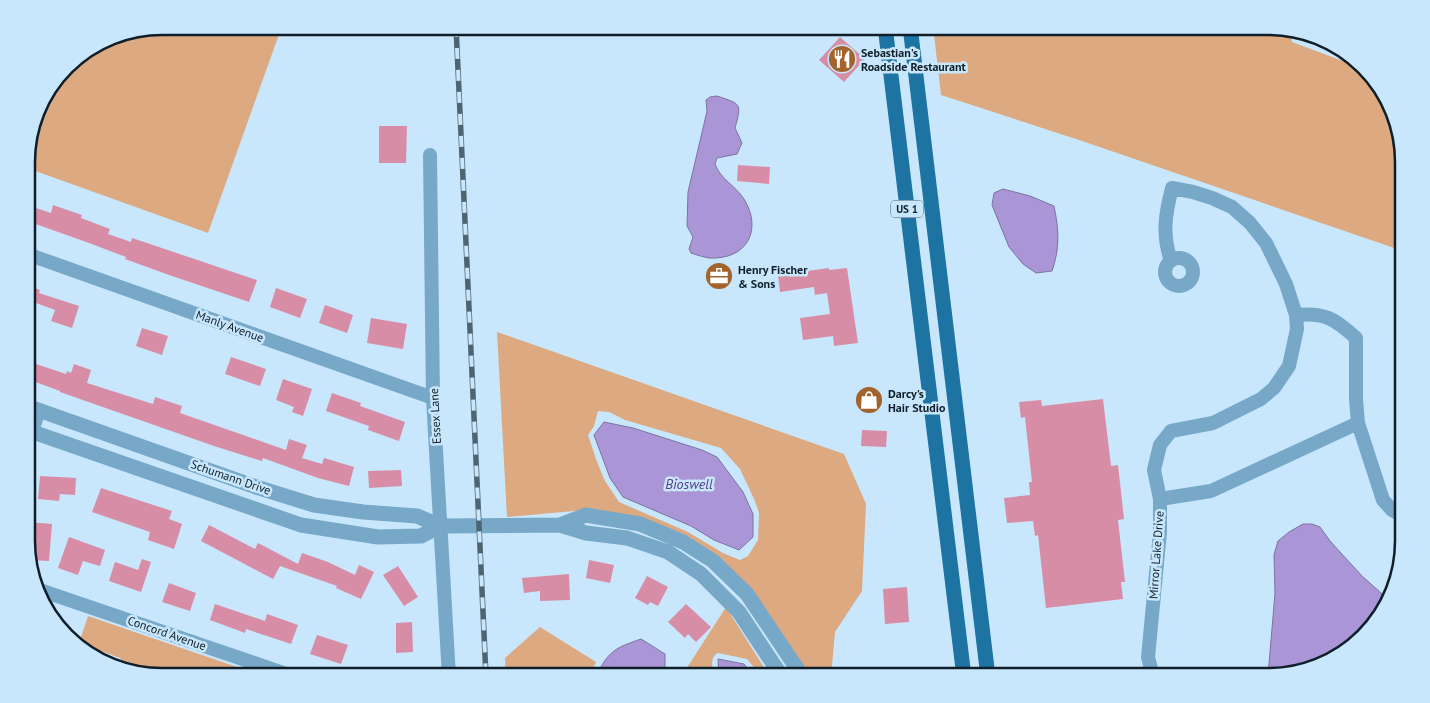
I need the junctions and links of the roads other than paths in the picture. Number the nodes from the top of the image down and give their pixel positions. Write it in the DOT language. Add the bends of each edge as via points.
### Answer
graph roads {
  1 [pos="886,35"];
  2 [pos="911,35"];
  3 [pos="430,155"];
  4 [pos="35,257"];
  5 [pos="1171,261"];
  6 [pos="1296,315"];
  7 [pos="433,398"];
  8 [pos="35,409"];
  9 [pos="1358,423"];
  10 [pos="35,437"];
  11 [pos="175,458"];
  12 [pos="169,479"];
  13 [pos="1160,499"];
  14 [pos="308,503"];
  15 [pos="1395,512"];
  16 [pos="560,524"];
  17 [pos="301,525"];
  18 [pos="440,526"];
  19 [pos="46,592"];
  20 [pos="269,668"];
  21 [pos="448,668"];
  22 [pos="776,668"];
  23 [pos="797,668"];
  24 [pos="963,668"];
  25 [pos="987,668"];
  26 [pos="1151,668"];
  1 -- 24 [label="main road, US 1"];
  2 -- 25 [label="main road, US 1"];
  3 -- 7 [label="street, Essex Lane"];
  4 -- 7 [label="street, Manly Avenue"];
  5 -- 6 [label="street, Mirror Lake Drive" via="1164,228 1172,188 1212,198 1232,207 1266,243 1286,284"];
  6 -- 9 [label="street" via="1314,313 1338,322 1356,338"];
  6 -- 13 [label="street, Mirror Lake Drive" via="1297,329 1289,366 1274,388 1237,412 1212,423 1171,431 1160,445 1154,470"];
  7 -- 18 [label="street, Essex Lane"];
  8 -- 11 [label="street, Schumann Drive"];
  9 -- 13 [label="street" via="1211,491"];
  9 -- 15 [label="street" via="1383,500"];
  10 -- 12 [label="street, Schumann Drive"];
  11 -- 12 [label="street"];
  11 -- 14 [label="street, Schumann Drive"];
  12 -- 17 [label="street, Schumann Drive"];
  13 -- 26 [label="street, Mirror Lake Drive" via="1148,657"];
  14 -- 17 [label="street"];
  14 -- 18 [label="street, Schumann Drive" via="417,516"];
  16 -- 18 [label="street, Schumann Drive"];
  16 -- 22 [label="street, Schumann Drive" via="586,533 626,538 668,552 701,574 739,612"];
  16 -- 23 [label="street, Schumann Drive" via="586,515 640,524 683,542 712,561 747,594"];
  17 -- 18 [label="street, Schumann Drive" via="378,537 421,536"];
  18 -- 21 [label="street, Essex Lane"];
  19 -- 20 [label="street, Concord Avenue"];
}
